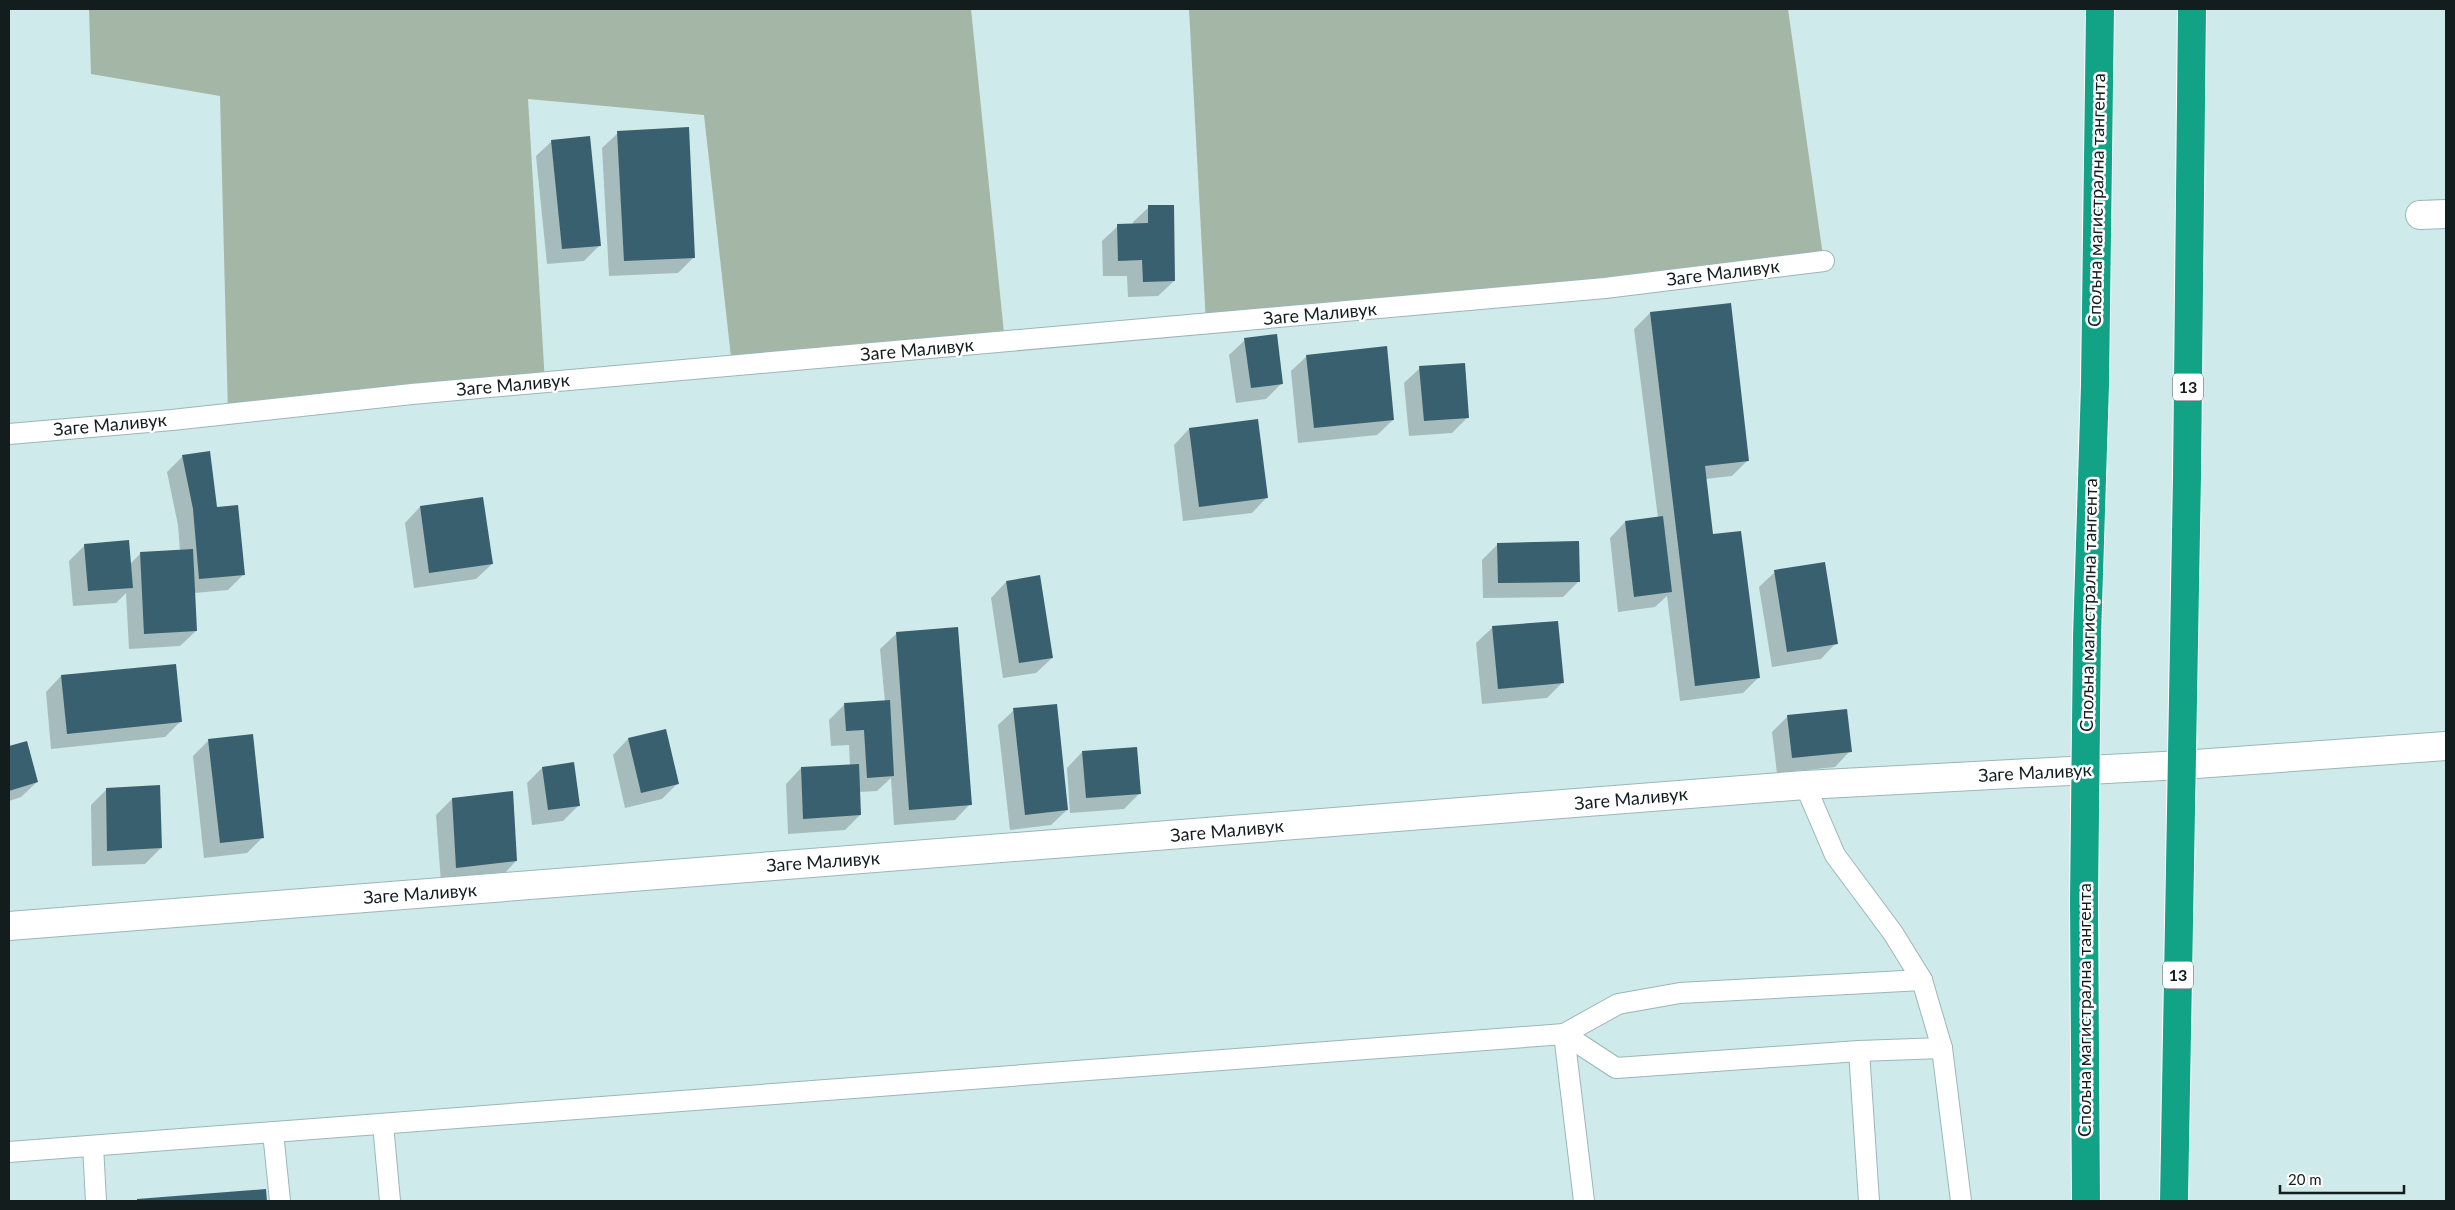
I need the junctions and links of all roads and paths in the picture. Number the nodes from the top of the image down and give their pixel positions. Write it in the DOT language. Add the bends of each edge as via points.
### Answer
graph roads {
  1 [pos="2100,9"];
  2 [pos="2192,9"];
  3 [pos="1824,261"];
  4 [pos="9,434"];
  5 [pos="2446,746"];
  6 [pos="2182,765"];
  7 [pos="2086,771"];
  8 [pos="1805,785"];
  9 [pos="9,926"];
  10 [pos="1922,980"];
  11 [pos="1564,1034"];
  12 [pos="1942,1048"];
  13 [pos="1859,1051"];
  14 [pos="383,1124"];
  15 [pos="273,1132"];
  16 [pos="93,1146"];
  17 [pos="9,1152"];
  18 [pos="96,1201"];
  19 [pos="280,1201"];
  20 [pos="390,1201"];
  21 [pos="1584,1201"];
  22 [pos="1868,1201"];
  23 [pos="1961,1201"];
  24 [pos="2086,1201"];
  25 [pos="2174,1201"];
  1 -- 7 [label="highway, Спољна магистрална тангента"];
  2 -- 6 [label="highway, 13"];
  3 -- 4 [label="lane, Заге Маливук" via="1606,288 422,393"];
  5 -- 6 [label="street, Заге Маливук"];
  6 -- 7 [label="street, Заге Маливук"];
  6 -- 25 [label="highway, 13"];
  7 -- 8 [label="street, Заге Маливук"];
  7 -- 24 [label="highway, Спољна магистрална тангента"];
  8 -- 9 [label="street, Заге Маливук"];
  8 -- 10 [label="lane" via="1835,855 1893,933"];
  10 -- 11 [label="lane" via="1680,993 1618,1004"];
  10 -- 12 [label="lane"];
  11 -- 13 [label="lane" via="1616,1068"];
  11 -- 14 [label="lane"];
  11 -- 21 [label="lane"];
  12 -- 13 [label="lane"];
  12 -- 23 [label="lane"];
  13 -- 22 [label="lane"];
  14 -- 15 [label="lane"];
  14 -- 20 [label="lane"];
  15 -- 16 [label="lane"];
  15 -- 19 [label="lane"];
  16 -- 17 [label="lane"];
  16 -- 18 [label="lane"];
}
